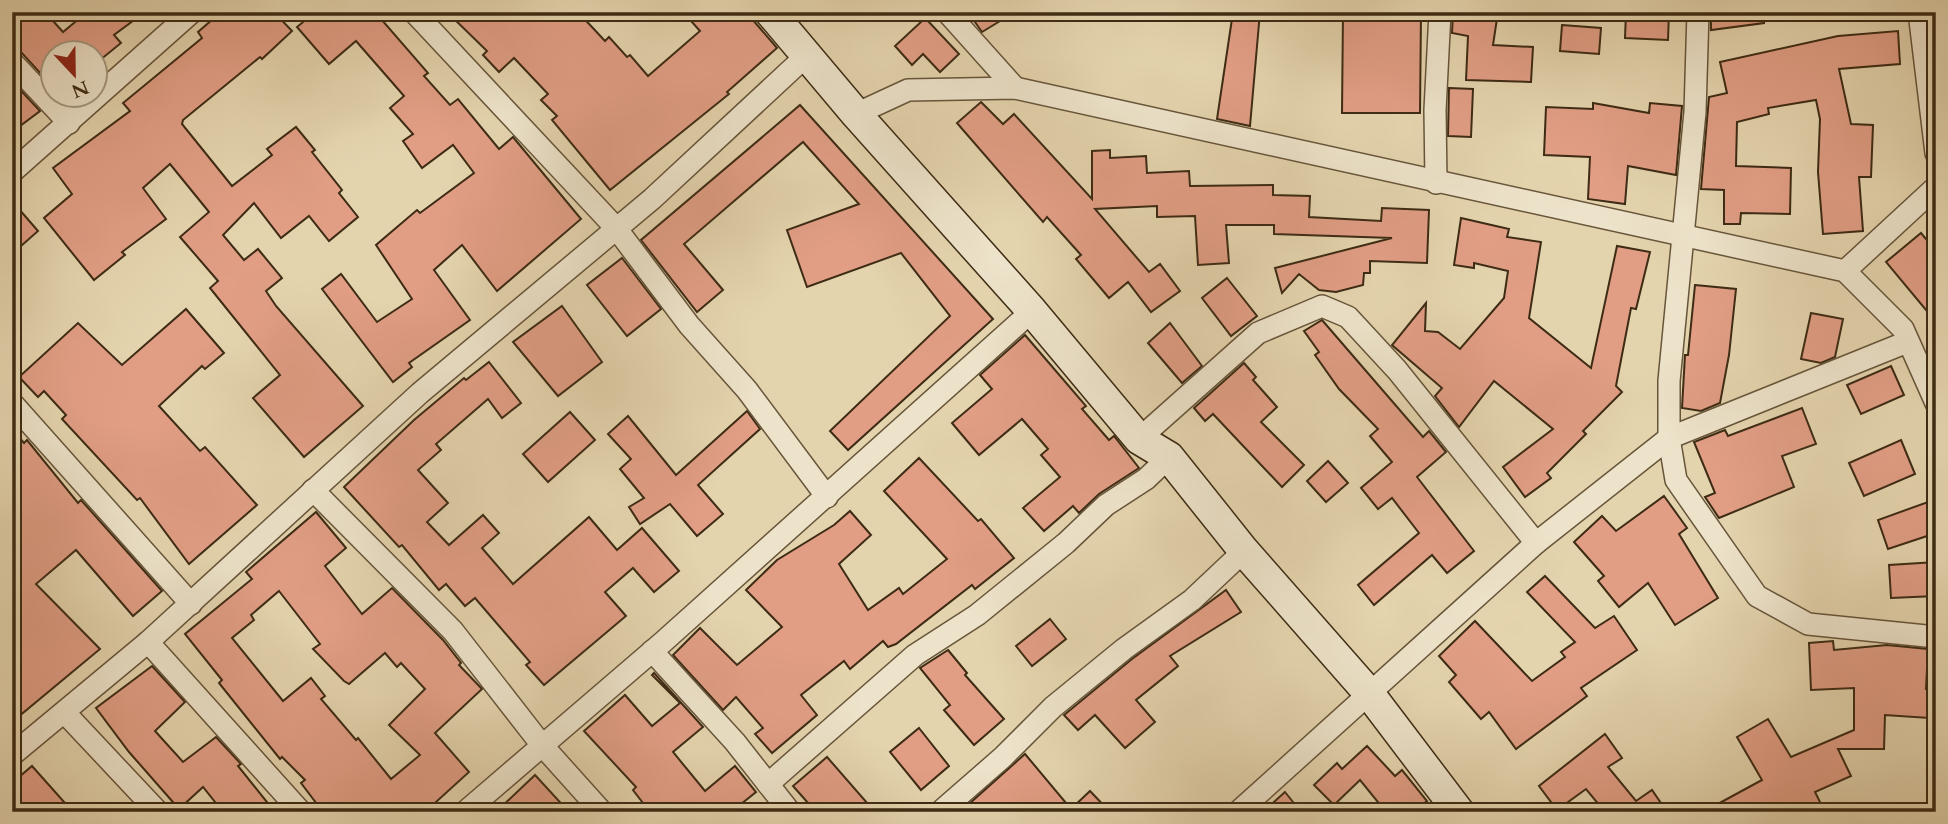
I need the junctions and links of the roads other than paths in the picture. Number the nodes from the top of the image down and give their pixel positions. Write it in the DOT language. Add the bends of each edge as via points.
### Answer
graph roads {
  1 [pos="192,12"];
  2 [pos="414,12"];
  3 [pos="770,12"];
  4 [pos="947,12"];
  5 [pos="1440,12"];
  6 [pos="1698,12"];
  7 [pos="1919,12"];
  8 [pos="806,56"];
  9 [pos="12,62"];
  10 [pos="1015,88"];
  11 [pos="856,114"];
  12 [pos="69,124"];
  13 [pos="1936,153"];
  14 [pos="12,172"];
  15 [pos="1436,183"];
  16 [pos="1936,187"];
  17 [pos="616,228"];
  18 [pos="1684,237"];
  19 [pos="1845,271"];
  20 [pos="1032,311"];
  21 [pos="1907,342"];
  22 [pos="12,403"];
  23 [pos="1936,403"];
  24 [pos="1669,438"];
  25 [pos="1139,439"];
  26 [pos="1169,457"];
  27 [pos="313,490"];
  28 [pos="827,497"];
  29 [pos="1536,543"];
  30 [pos="1244,551"];
  31 [pos="191,604"];
  32 [pos="1936,637"];
  33 [pos="148,642"];
  34 [pos="652,651"];
  35 [pos="1368,692"];
  36 [pos="65,713"];
  37 [pos="541,744"];
  38 [pos="12,755"];
  39 [pos="768,784"];
  40 [pos="1451,809"];
  41 [pos="159,812"];
  42 [pos="301,812"];
  43 [pos="464,812"];
  44 [pos="602,812"];
  45 [pos="790,812"];
  46 [pos="940,812"];
  47 [pos="1238,812"];
  1 -- 12 [label="street"];
  2 -- 17 [label="street"];
  3 -- 8 [label="street"];
  4 -- 10 [label="street"];
  5 -- 15 [label="street" via="1434,110"];
  6 -- 18 [label="street"];
  7 -- 13 [label="street"];
  8 -- 11 [label="street"];
  8 -- 17 [label="street"];
  9 -- 12 [label="street"];
  10 -- 11 [label="street" via="908,90"];
  10 -- 15 [label="street"];
  11 -- 20 [label="street"];
  12 -- 14 [label="street"];
  15 -- 18 [label="street"];
  16 -- 19 [label="street"];
  17 -- 27 [label="street"];
  17 -- 28 [label="street"];
  18 -- 19 [label="street"];
  18 -- 24 [label="street" via="1669,381"];
  19 -- 21 [label="street" via="1903,329"];
  20 -- 25 [label="street"];
  20 -- 28 [label="street"];
  21 -- 23 [label="street"];
  21 -- 24 [label="street"];
  22 -- 31 [label="street"];
  24 -- 29 [label="street"];
  24 -- 32 [label="street" via="1676,480 1757,596 1808,624"];
  25 -- 26 [label="street"];
  25 -- 29 [label="street" via="1258,332 1322,306 1348,317 1397,370"];
  26 -- 30 [label="street"];
  26 -- 39 [label="street" via="977,615 915,655"];
  27 -- 31 [label="street"];
  27 -- 37 [label="street" via="453,631"];
  28 -- 34 [label="street"];
  29 -- 35 [label="street"];
  30 -- 35 [label="street"];
  30 -- 46 [label="street" via="1192,600 1053,707"];
  31 -- 33 [label="street"];
  33 -- 36 [label="street"];
  33 -- 42 [label="street"];
  34 -- 37 [label="street"];
  34 -- 39 [label="street"];
  35 -- 40 [label="street"];
  35 -- 47 [label="street"];
  36 -- 38 [label="street"];
  36 -- 41 [label="street"];
  37 -- 43 [label="street"];
  37 -- 44 [label="street"];
  39 -- 45 [label="street"];
}
